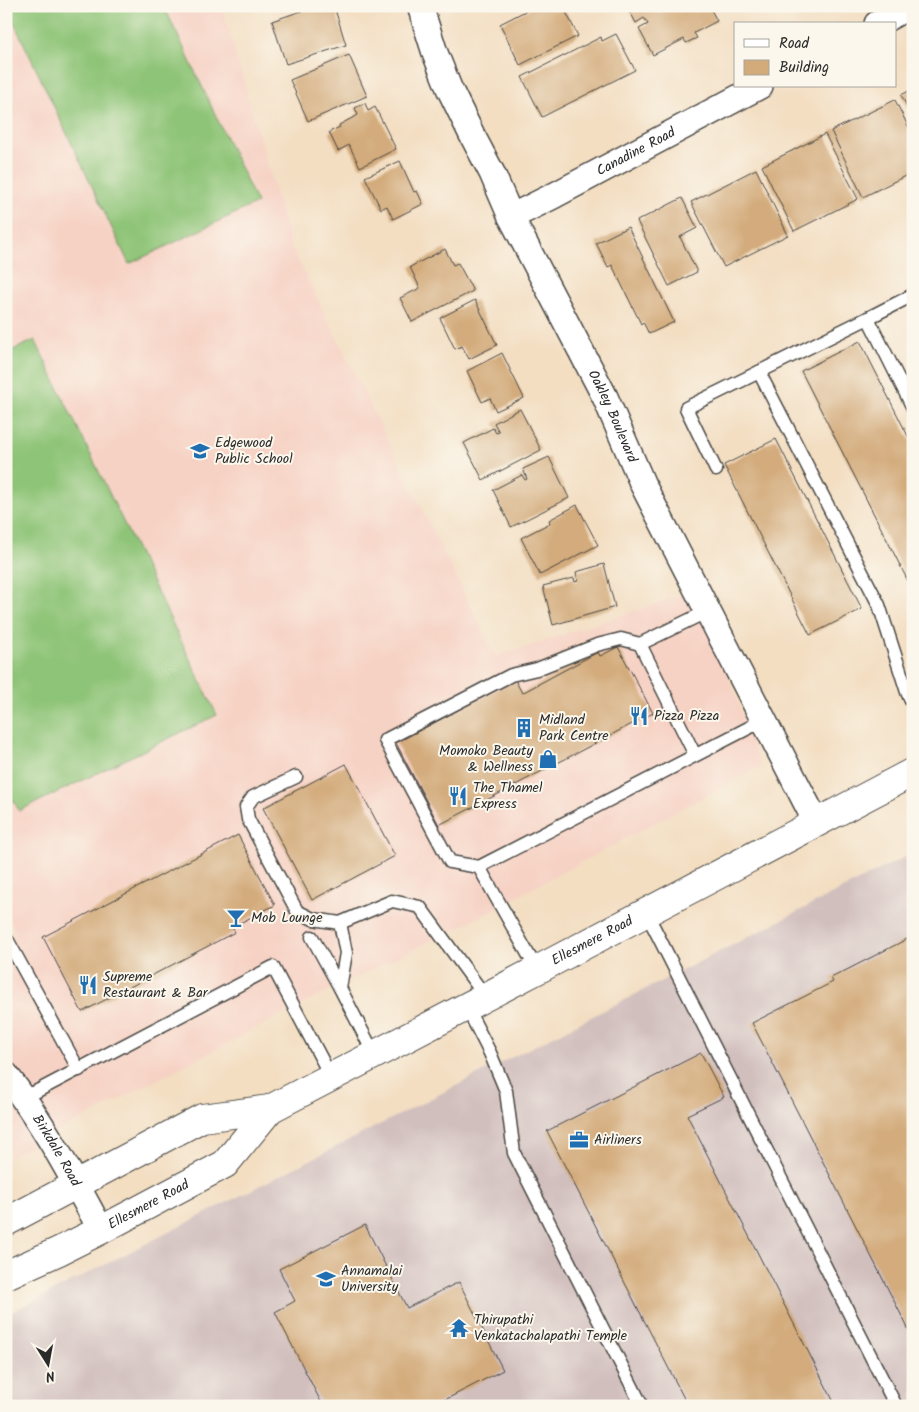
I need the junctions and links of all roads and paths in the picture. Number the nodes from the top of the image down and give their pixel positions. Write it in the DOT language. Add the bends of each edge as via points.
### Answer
graph roads {
  1 [pos="420,6"];
  2 [pos="909,6"];
  3 [pos="881,22"];
  4 [pos="756,88"];
  5 [pos="511,216"];
  6 [pos="913,295"];
  7 [pos="868,318"];
  8 [pos="759,372"];
  9 [pos="913,408"];
  10 [pos="716,470"];
  11 [pos="708,611"];
  12 [pos="640,644"];
  13 [pos="913,705"];
  14 [pos="764,720"];
  15 [pos="695,755"];
  16 [pos="913,772"];
  17 [pos="296,777"];
  18 [pos="816,822"];
  19 [pos="479,867"];
  20 [pos="646,912"];
  21 [pos="340,923"];
  22 [pos="312,936"];
  23 [pos="8,941"];
  24 [pos="537,970"];
  25 [pos="340,988"];
  26 [pos="476,1001"];
  27 [pos="374,1054"];
  28 [pos="79,1070"];
  29 [pos="6,1075"];
  30 [pos="331,1077"];
  31 [pos="24,1098"];
  32 [pos="270,1109"];
  33 [pos="76,1185"];
  34 [pos="6,1222"];
  35 [pos="102,1230"];
  36 [pos="6,1275"];
  37 [pos="642,1406"];
  38 [pos="896,1406"];
  1 -- 5 [label="street, Oakley Boulevard" via="449,88"];
  2 -- 3 [label="street"];
  4 -- 5 [label="street, Canadine Road"];
  5 -- 11 [label="street, Oakley Boulevard" via="605,397 643,485"];
  6 -- 7 [label="lane"];
  7 -- 8 [label="lane"];
  7 -- 9 [label="lane"];
  8 -- 10 [label="lane" via="686,408"];
  8 -- 13 [label="lane" via="879,605"];
  11 -- 12 [label="lane"];
  11 -- 14 [label="street, Oakley Boulevard"];
  12 -- 15 [label="lane"];
  12 -- 19 [label="lane" via="621,639 537,669 510,675 385,740 450,862"];
  14 -- 15 [label="lane"];
  14 -- 18 [label="street, Oakley Boulevard"];
  15 -- 19 [label="lane"];
  16 -- 18 [label="main road, Ellesmere Road"];
  17 -- 21 [label="lane" via="253,797 246,807 248,819 297,911 313,919"];
  18 -- 20 [label="main road, Ellesmere Road"];
  19 -- 24 [label="lane"];
  20 -- 24 [label="main road, Ellesmere Road"];
  20 -- 38 [label="lane"];
  21 -- 25 [label="lane" via="346,953"];
  21 -- 26 [label="lane" via="392,901 420,907"];
  22 -- 25 [label="lane"];
  23 -- 28 [label="lane"];
  24 -- 26 [label="main road, Ellesmere Road"];
  25 -- 27 [label="lane"];
  26 -- 27 [label="main road, Ellesmere Road"];
  26 -- 37 [label="lane" via="490,1053 506,1091 514,1153"];
  27 -- 30 [label="main road, Ellesmere Road"];
  28 -- 30 [label="lane" via="273,967"];
  28 -- 31 [label="lane"];
  29 -- 31 [label="street, Birkdale Road"];
  30 -- 32 [label="main road, Ellesmere Road"];
  31 -- 33 [label="street, Birkdale Road"];
  32 -- 33 [label="main road, Ellesmere Road" via="202,1118"];
  32 -- 35 [label="main road, Ellesmere Road" via="225,1164"];
  33 -- 34 [label="main road, Ellesmere Road"];
  33 -- 35 [label="street, Birkdale Road"];
  35 -- 36 [label="main road, Ellesmere Road"];
}
